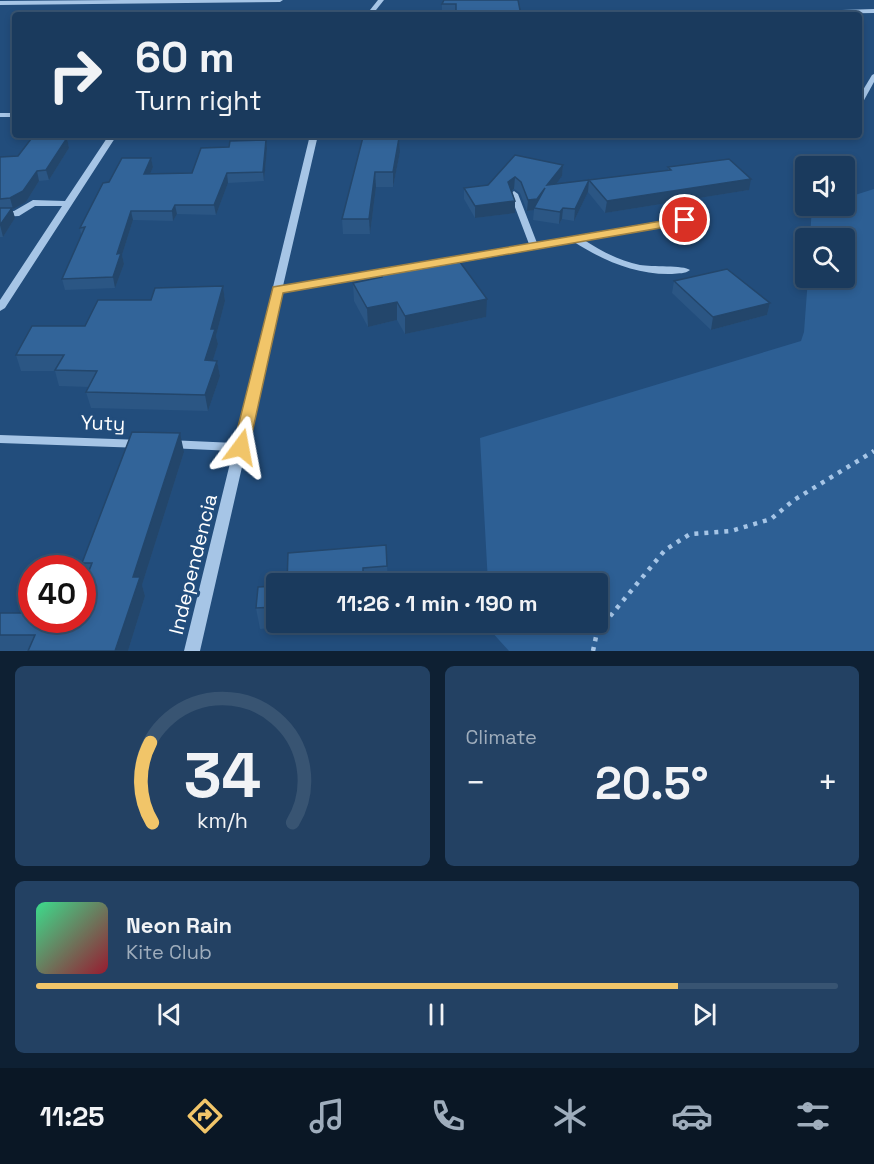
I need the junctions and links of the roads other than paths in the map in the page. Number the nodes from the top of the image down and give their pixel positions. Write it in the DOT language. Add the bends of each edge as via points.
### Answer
graph roads {
  1 [pos="280,0"];
  2 [pos="381,0"];
  3 [pos="0,3"];
  4 [pos="874,10"];
  5 [pos="371,12"];
  6 [pos="824,12"];
  7 [pos="874,76"];
  8 [pos="862,97"];
  9 [pos="110,138"];
  10 [pos="314,138"];
  11 [pos="514,194"];
  12 [pos="68,204"];
  13 [pos="0,214"];
  14 [pos="685,220"];
  15 [pos="576,239"];
  16 [pos="534,246"];
  17 [pos="684,270"];
  18 [pos="278,290"];
  19 [pos="0,308"];
  20 [pos="0,439"];
  21 [pos="241,447"];
  22 [pos="192,651"];
  1 -- 3 [label="street"];
  2 -- 5 [label="street"];
  4 -- 6 [label="street"];
  7 -- 8 [label="street"];
  9 -- 12 [label="street"];
  10 -- 18 [label="street, Independencia"];
  11 -- 16 [label="street"];
  12 -- 13 [label="street" via="33,203 16,214"];
  12 -- 19 [label="street"];
  14 -- 15 [label="street"];
  15 -- 16 [label="street"];
  15 -- 17 [label="street" via="598,253 638,268 659,272"];
  16 -- 18 [label="street"];
  18 -- 21 [label="street, Independencia"];
  20 -- 21 [label="street, Yuty"];
  21 -- 22 [label="street, Independencia"];
}
